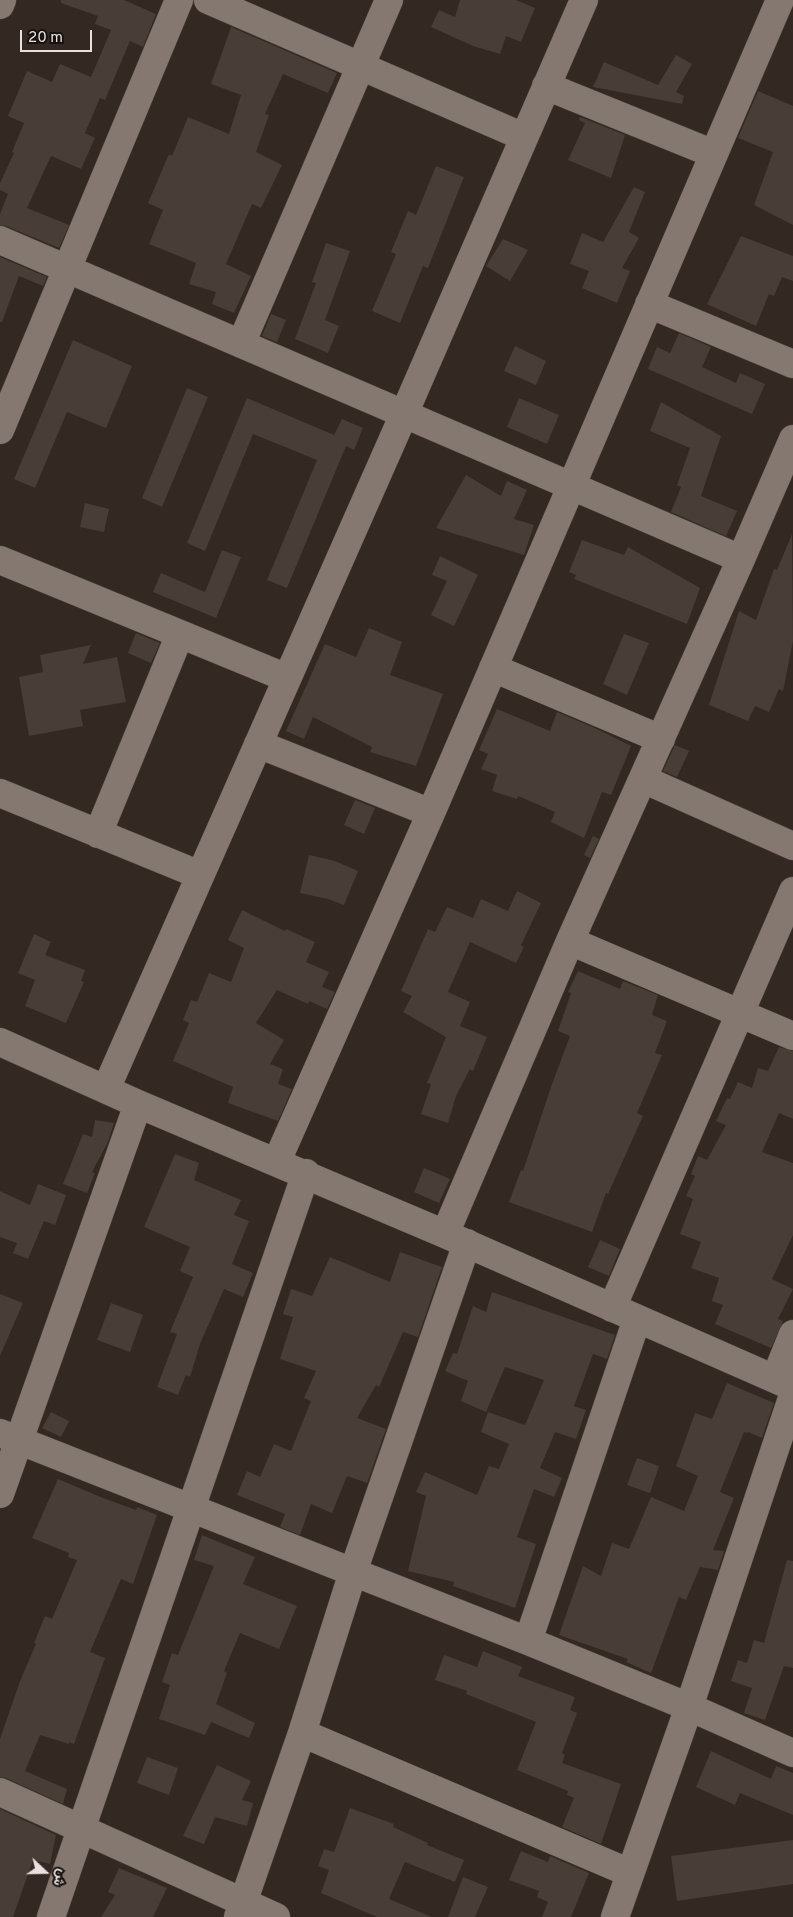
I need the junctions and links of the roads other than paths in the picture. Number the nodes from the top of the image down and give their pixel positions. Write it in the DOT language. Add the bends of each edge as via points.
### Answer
graph roads {
  1 [pos="2,0"];
  2 [pos="179,0"];
  3 [pos="208,0"];
  4 [pos="389,0"];
  5 [pos="584,0"];
  6 [pos="780,0"];
  7 [pos="0,5"];
  8 [pos="360,66"];
  9 [pos="546,86"];
  10 [pos="524,137"];
  11 [pos="714,154"];
  12 [pos="0,240"];
  13 [pos="67,269"];
  14 [pos="649,304"];
  15 [pos="241,344"];
  16 [pos="793,364"];
  17 [pos="404,414"];
  18 [pos="0,430"];
  19 [pos="793,439"];
  20 [pos="571,486"];
  21 [pos="741,559"];
  22 [pos="0,560"];
  23 [pos="180,634"];
  24 [pos="492,668"];
  25 [pos="288,678"];
  26 [pos="661,739"];
  27 [pos="258,744"];
  28 [pos="643,779"];
  29 [pos="0,793"];
  30 [pos="431,813"];
  31 [pos="98,834"];
  32 [pos="793,846"];
  33 [pos="200,875"];
  34 [pos="793,891"];
  35 [pos="570,941"];
  36 [pos="739,1013"];
  37 [pos="793,1036"];
  38 [pos="0,1042"];
  39 [pos="106,1089"];
  40 [pos="138,1104"];
  41 [pos="277,1161"];
  42 [pos="306,1174"];
  43 [pos="456,1238"];
  44 [pos="612,1308"];
  45 [pos="637,1319"];
  46 [pos="793,1334"];
  47 [pos="787,1387"];
  48 [pos="10,1437"];
  49 [pos="0,1494"];
  50 [pos="192,1508"];
  51 [pos="353,1572"];
  52 [pos="528,1641"];
  53 [pos="689,1707"];
  54 [pos="302,1733"];
  55 [pos="793,1752"];
  56 [pos="0,1792"];
  57 [pos="82,1829"];
  58 [pos="630,1873"];
  59 [pos="240,1910"];
  60 [pos="51,1917"];
  61 [pos="276,1917"];
  62 [pos="615,1917"];
  1 -- 7 [label="street"];
  2 -- 13 [label="street"];
  3 -- 8 [label="street"];
  4 -- 8 [label="street"];
  5 -- 9 [label="street"];
  6 -- 11 [label="street"];
  8 -- 10 [label="street"];
  8 -- 15 [label="street"];
  9 -- 10 [label="street"];
  9 -- 11 [label="street"];
  10 -- 17 [label="street"];
  11 -- 14 [label="street"];
  12 -- 13 [label="street"];
  13 -- 15 [label="street"];
  13 -- 18 [label="street"];
  14 -- 16 [label="street"];
  14 -- 20 [label="street"];
  15 -- 17 [label="street"];
  17 -- 20 [label="street"];
  17 -- 25 [label="street"];
  19 -- 21 [label="street"];
  20 -- 21 [label="street"];
  20 -- 24 [label="street"];
  21 -- 26 [label="street"];
  22 -- 23 [label="street"];
  23 -- 25 [label="street"];
  23 -- 31 [label="street"];
  24 -- 26 [label="street"];
  24 -- 30 [label="street"];
  25 -- 27 [label="street"];
  26 -- 28 [label="street"];
  27 -- 30 [label="street"];
  27 -- 33 [label="street"];
  28 -- 32 [label="street"];
  28 -- 35 [label="street"];
  29 -- 31 [label="street"];
  30 -- 41 [label="street"];
  31 -- 33 [label="street"];
  33 -- 39 [label="street"];
  34 -- 36 [label="street"];
  35 -- 36 [label="street"];
  35 -- 43 [label="street"];
  36 -- 37 [label="street"];
  36 -- 44 [label="street"];
  38 -- 39 [label="street"];
  39 -- 40 [label="street"];
  40 -- 41 [label="street"];
  40 -- 48 [label="street"];
  41 -- 42 [label="street"];
  42 -- 43 [label="street"];
  42 -- 50 [label="street"];
  43 -- 44 [label="street"];
  43 -- 51 [label="street"];
  44 -- 45 [label="street"];
  45 -- 47 [label="street"];
  45 -- 52 [label="street"];
  46 -- 47 [label="street"];
  47 -- 53 [label="street"];
  48 -- 49 [label="street"];
  48 -- 50 [label="street"];
  50 -- 51 [label="street"];
  50 -- 57 [label="street"];
  51 -- 52 [label="street"];
  51 -- 54 [label="street"];
  52 -- 53 [label="street"];
  53 -- 55 [label="street"];
  53 -- 58 [label="street"];
  54 -- 58 [label="street"];
  54 -- 59 [label="street"];
  56 -- 57 [label="street"];
  57 -- 59 [label="street"];
  57 -- 60 [label="street"];
  58 -- 62 [label="street"];
  59 -- 61 [label="street"];
}
